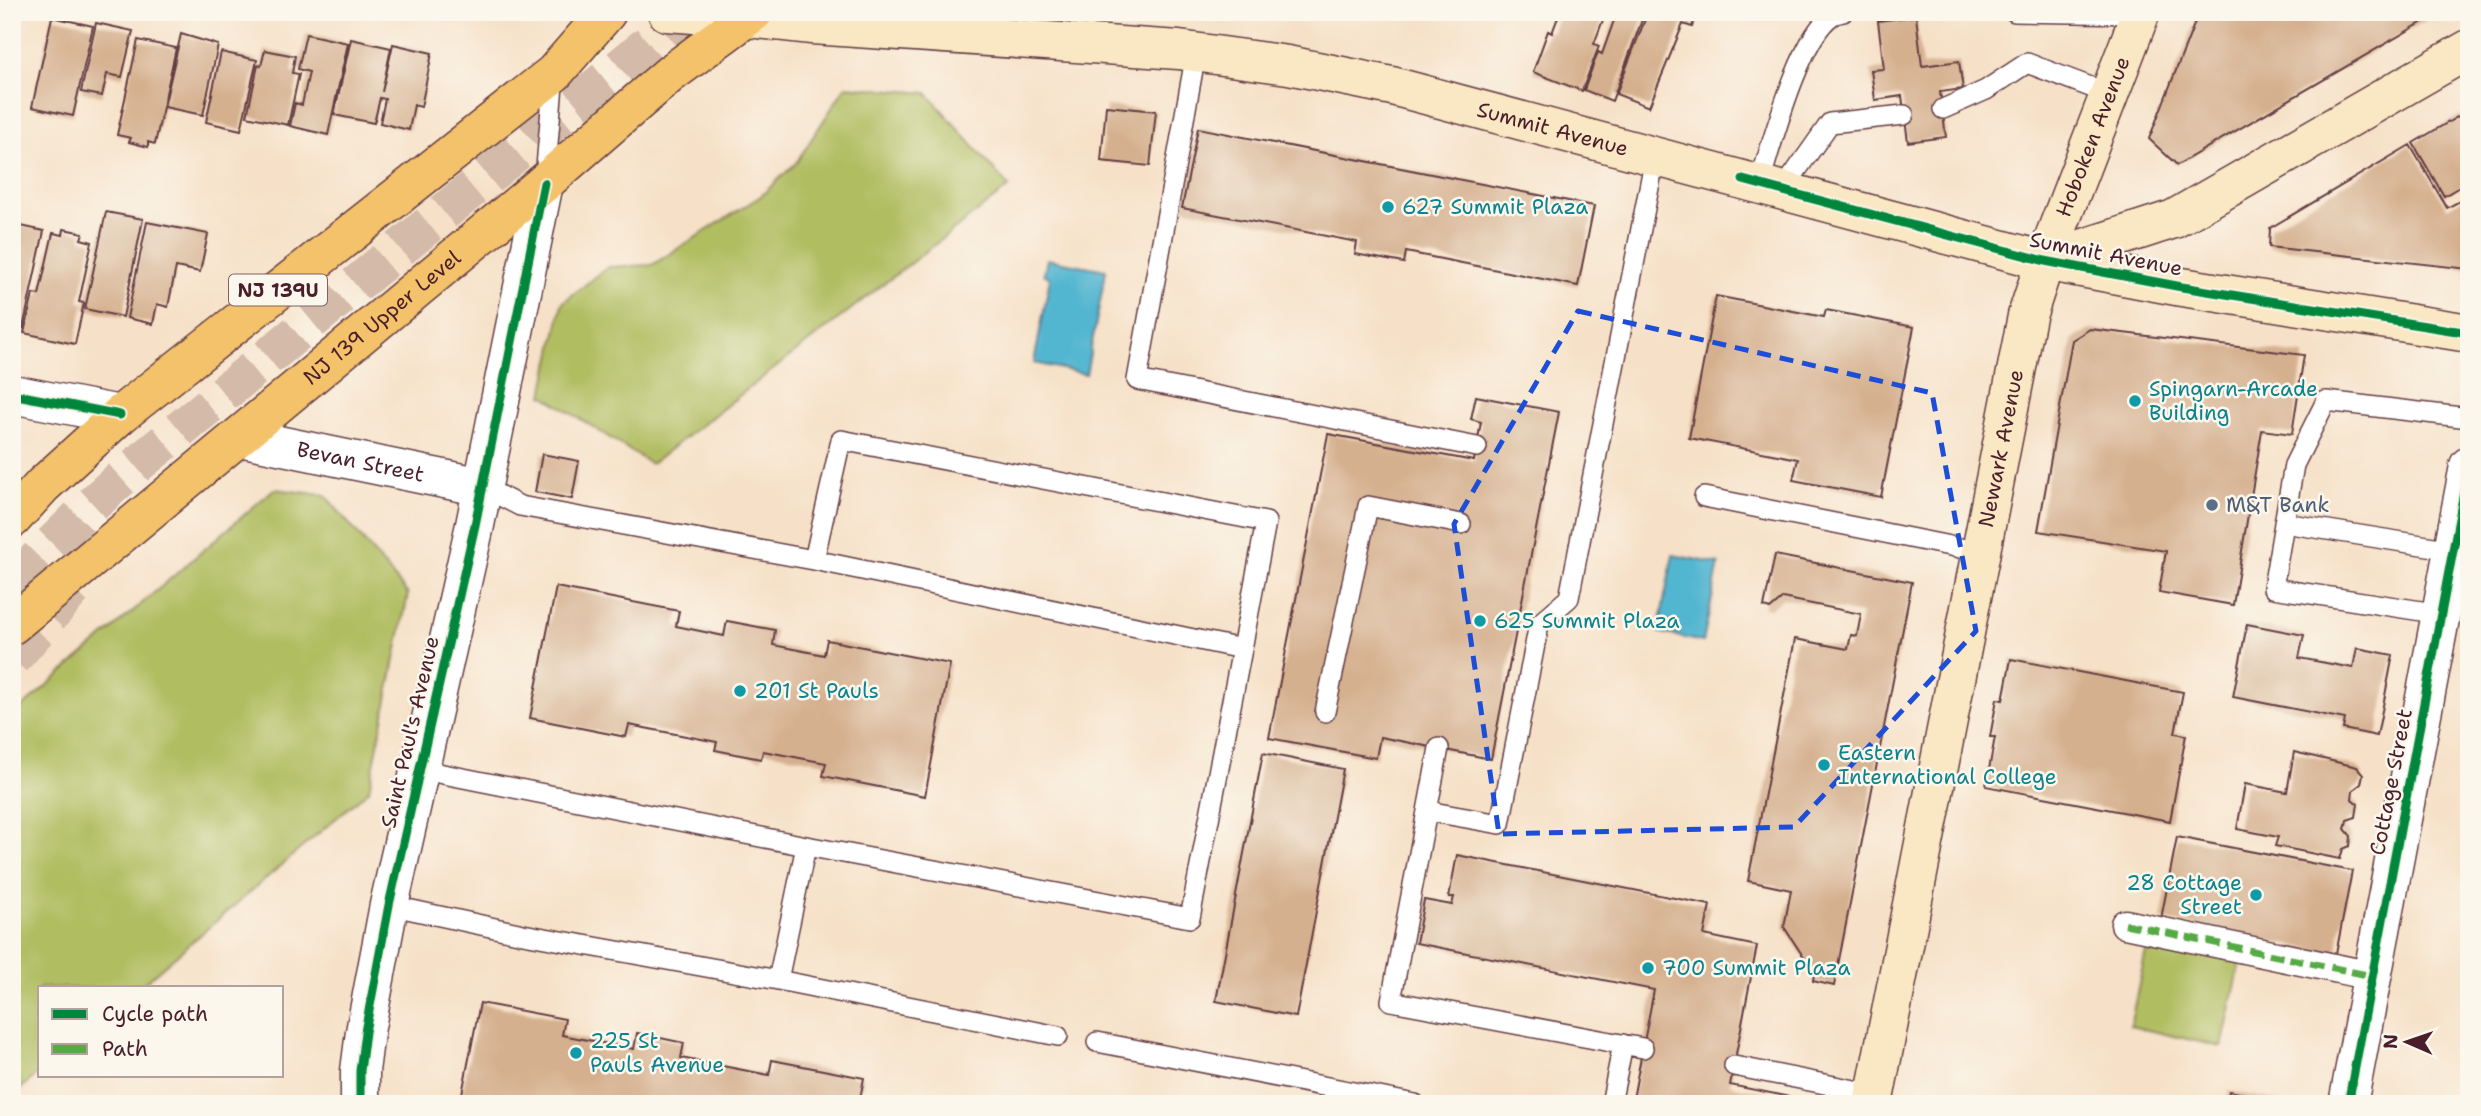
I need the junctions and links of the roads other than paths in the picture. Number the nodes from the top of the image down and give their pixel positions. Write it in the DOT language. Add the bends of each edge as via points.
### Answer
graph roads {
  1 [pos="607,12"];
  2 [pos="667,12"];
  3 [pos="1843,12"];
  4 [pos="2015,12"];
  5 [pos="2141,13"];
  6 [pos="751,15"];
  7 [pos="971,23"];
  8 [pos="2469,49"];
  9 [pos="1196,53"];
  10 [pos="554,73"];
  11 [pos="2109,94"];
  12 [pos="1943,109"];
  13 [pos="1903,115"];
  14 [pos="1654,157"];
  15 [pos="544,183"];
  16 [pos="1771,188"];
  17 [pos="2045,261"];
  18 [pos="2469,333"];
  19 [pos="12,394"];
  20 [pos="120,415"];
  21 [pos="2469,418"];
  22 [pos="239,437"];
  23 [pos="1476,447"];
  24 [pos="2469,466"];
  25 [pos="483,487"];
  26 [pos="1704,498"];
  27 [pos="12,519"];
  28 [pos="2284,523"];
  29 [pos="1461,524"];
  30 [pos="2453,550"];
  31 [pos="1980,552"];
  32 [pos="814,560"];
  33 [pos="2441,614"];
  34 [pos="12,625"];
  35 [pos="1242,649"];
  36 [pos="1325,712"];
  37 [pos="1439,748"];
  38 [pos="418,769"];
  39 [pos="1427,811"];
  40 [pos="806,846"];
  41 [pos="389,905"];
  42 [pos="2125,924"];
  43 [pos="2372,976"];
  44 [pos="778,980"];
  45 [pos="1058,1036"];
  46 [pos="1097,1042"];
  47 [pos="1623,1044"];
  48 [pos="1643,1048"];
  49 [pos="1734,1066"];
  50 [pos="1874,1099"];
  51 [pos="360,1104"];
  52 [pos="1415,1104"];
  53 [pos="1611,1104"];
  54 [pos="2348,1104"];
  1 -- 10 [label="main road, NJ 139U"];
  2 -- 6 [label="main road, Summit Avenue"];
  3 -- 16 [label="lane" via="1819,28 1804,54"];
  4 -- 5 [label="lane"];
  5 -- 11 [label="main road, Hoboken Avenue"];
  6 -- 7 [label="main road, Summit Avenue" via="812,25"];
  6 -- 15 [label="main road, NJ 139 Upper Level" via="670,74"];
  7 -- 9 [label="main road, Summit Avenue"];
  8 -- 17 [label="main road" via="2174,219"];
  9 -- 14 [label="main road, Summit Avenue" via="1392,86"];
  9 -- 23 [label="lane" via="1137,380"];
  10 -- 15 [label="lane"];
  10 -- 20 [label="main road, NJ 139U"];
  11 -- 12 [label="lane" via="2027,63 1986,90"];
  11 -- 17 [label="main road, Hoboken Avenue"];
  13 -- 16 [label="lane" via="1830,123"];
  14 -- 16 [label="main road, Summit Avenue"];
  14 -- 39 [label="lane" via="1569,598 1539,624 1500,824"];
  15 -- 22 [label="main road, NJ 139 Upper Level"];
  15 -- 25 [label="street, Saint Paul's Avenue"];
  16 -- 17 [label="main road, Summit Avenue"];
  17 -- 18 [label="main road, Summit Avenue"];
  17 -- 31 [label="main road, Newark Avenue" via="2021,344"];
  19 -- 20 [label="street"];
  20 -- 27 [label="main road, NJ 139U"];
  21 -- 28 [label="lane" via="2326,401 2294,466"];
  22 -- 25 [label="street, Bevan Street"];
  22 -- 34 [label="main road, NJ 139 Upper Level"];
  24 -- 30 [label="street, Cottage Street"];
  25 -- 32 [label="lane" via="520,506"];
  25 -- 38 [label="street, Saint Paul's Avenue"];
  26 -- 31 [label="lane"];
  28 -- 30 [label="lane"];
  28 -- 33 [label="lane" via="2273,588"];
  29 -- 36 [label="lane" via="1368,506"];
  30 -- 33 [label="street, Cottage Street"];
  31 -- 50 [label="main road, Newark Avenue"];
  32 -- 35 [label="lane"];
  32 -- 35 [label="lane" via="841,440 1266,522"];
  33 -- 43 [label="street, Cottage Street"];
  35 -- 40 [label="lane" via="1190,918"];
  37 -- 39 [label="lane"];
  38 -- 40 [label="lane"];
  38 -- 41 [label="street, Saint Paul's Avenue"];
  39 -- 47 [label="lane" via="1391,1001"];
  40 -- 44 [label="lane"];
  41 -- 44 [label="lane"];
  41 -- 51 [label="street, Saint Paul's Avenue" via="365,1032"];
  42 -- 43 [label="street"];
  43 -- 54 [label="street, Cottage Street"];
  44 -- 45 [label="lane"];
  46 -- 52 [label="lane"];
  47 -- 48 [label="lane"];
  47 -- 53 [label="lane"];
  49 -- 50 [label="lane"];
}
